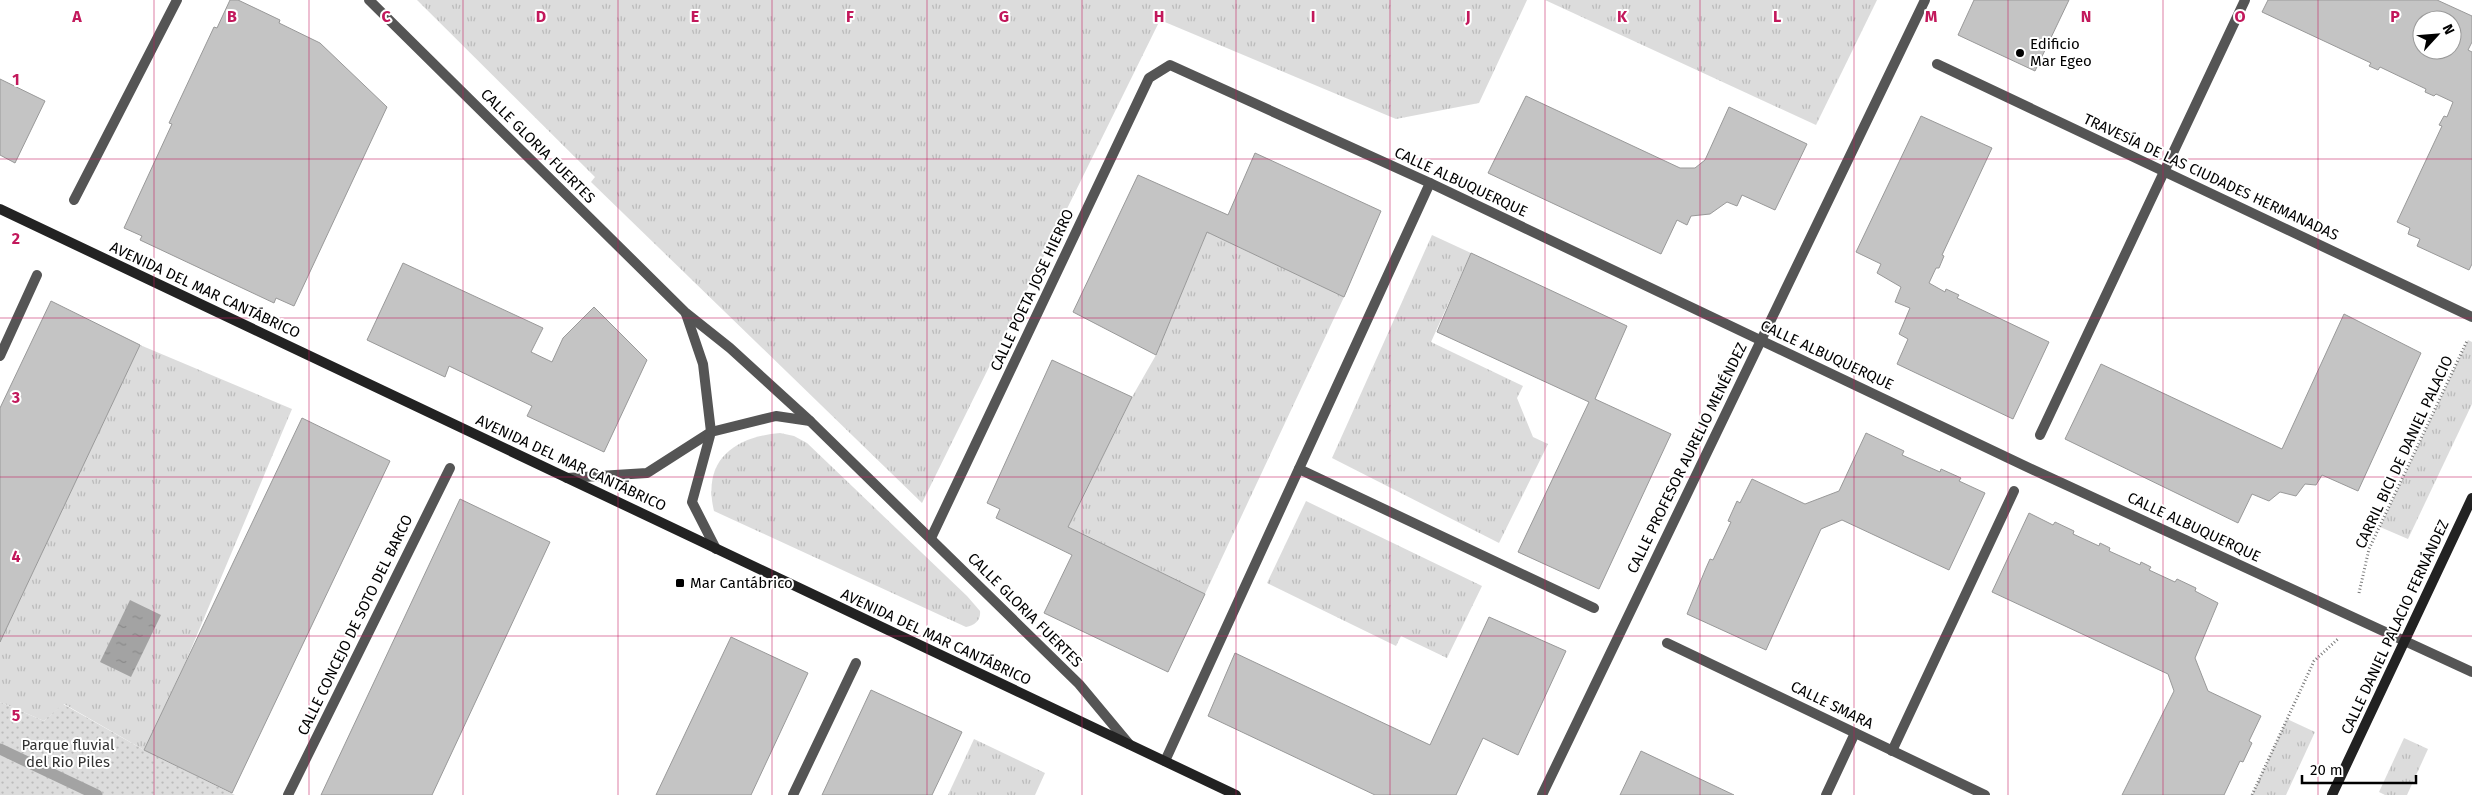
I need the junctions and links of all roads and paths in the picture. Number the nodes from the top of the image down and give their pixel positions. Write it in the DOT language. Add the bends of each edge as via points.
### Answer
graph roads {
  1 [pos="177,0"];
  2 [pos="369,0"];
  3 [pos="1925,0"];
  4 [pos="2245,0"];
  5 [pos="1937,64"];
  6 [pos="1170,65"];
  7 [pos="2165,171"];
  8 [pos="1430,183"];
  9 [pos="74,200"];
  10 [pos="0,209"];
  11 [pos="37,274"];
  12 [pos="686,313"];
  13 [pos="2472,317"];
  14 [pos="2468,340"];
  15 [pos="1761,341"];
  16 [pos="0,356"];
  17 [pos="810,421"];
  18 [pos="711,432"];
  19 [pos="2040,435"];
  20 [pos="450,468"];
  21 [pos="1299,469"];
  22 [pos="567,478"];
  23 [pos="2014,491"];
  24 [pos="2472,498"];
  25 [pos="931,538"];
  26 [pos="716,549"];
  27 [pos="1594,608"];
  28 [pos="2349,615"];
  29 [pos="2405,641"];
  30 [pos="1667,642"];
  31 [pos="856,663"];
  32 [pos="2472,672"];
  33 [pos="1855,733"];
  34 [pos="1129,744"];
  35 [pos="1892,750"];
  36 [pos="1165,761"];
  37 [pos="288,795"];
  38 [pos="793,795"];
  39 [pos="1236,795"];
  40 [pos="1542,795"];
  41 [pos="1826,795"];
  42 [pos="1985,795"];
  43 [pos="2252,795"];
  44 [pos="2332,795"];
  1 -- 9 [label="street"];
  2 -- 12 [label="street, CALLE GLORIA FUERTES"];
  3 -- 15 [label="street, CALLE PROFESOR AURELIO MENÉNDEZ"];
  4 -- 7 [label="street"];
  5 -- 7 [label="street, TRAVESÍA DE LAS CIUDADES HERMANADAS"];
  6 -- 8 [label="street, CALLE ALBUQUERQUE"];
  6 -- 25 [label="street, CALLE POETA JOSE HIERRO" via="1149,78"];
  7 -- 13 [label="street, TRAVESÍA DE LAS CIUDADES HERMANADAS"];
  7 -- 19 [label="street"];
  8 -- 15 [label="street, CALLE ALBUQUERQUE"];
  8 -- 21 [label="street"];
  10 -- 22 [label="street, AVENIDA DEL MAR CANTÁBRICO"];
  11 -- 16 [label="street"];
  12 -- 17 [label="street, CALLE GLORIA FUERTES" via="730,348"];
  12 -- 18 [label="street, CALLE GLORIA FUERTES" via="703,364"];
  14 -- 28 [label="path, CARRIL BICI DE DANIEL PALACIO" via="2369,549 2362,585"];
  15 -- 28 [label="street, CALLE ALBUQUERQUE"];
  15 -- 40 [label="street, CALLE PROFESOR AURELIO MENÉNDEZ"];
  17 -- 18 [label="street" via="776,416"];
  17 -- 25 [label="street, CALLE GLORIA FUERTES"];
  18 -- 22 [label="street" via="647,473"];
  18 -- 26 [label="street, CALLE GLORIA FUERTES" via="692,502"];
  20 -- 37 [label="street, CALLE CONCEJO DE SOTO DEL BARCO"];
  21 -- 27 [label="street"];
  21 -- 36 [label="street"];
  22 -- 26 [label="street, AVENIDA DEL MAR CANTÁBRICO"];
  23 -- 35 [label="street"];
  24 -- 29 [label="street, CALLE DANIEL PALACIO FERNÁNDEZ"];
  25 -- 34 [label="street, CALLE GLORIA FUERTES" via="1079,684"];
  26 -- 34 [label="street, AVENIDA DEL MAR CANTÁBRICO"];
  28 -- 29 [label="street, CALLE ALBUQUERQUE"];
  28 -- 43 [label="path, CARRIL BICI DE DANIEL PALACIO" via="2340,636 2314,661"];
  29 -- 32 [label="street, CALLE ALBUQUERQUE"];
  29 -- 44 [label="street, CALLE DANIEL PALACIO FERNÁNDEZ"];
  30 -- 33 [label="street, CALLE SMARA"];
  31 -- 38 [label="street"];
  33 -- 35 [label="street, CALLE SMARA"];
  33 -- 41 [label="street"];
  34 -- 36 [label="street, CALLE GLORIA FUERTES"];
  35 -- 42 [label="street, CALLE SMARA"];
  36 -- 39 [label="street, CALLE GLORIA FUERTES"];
}
